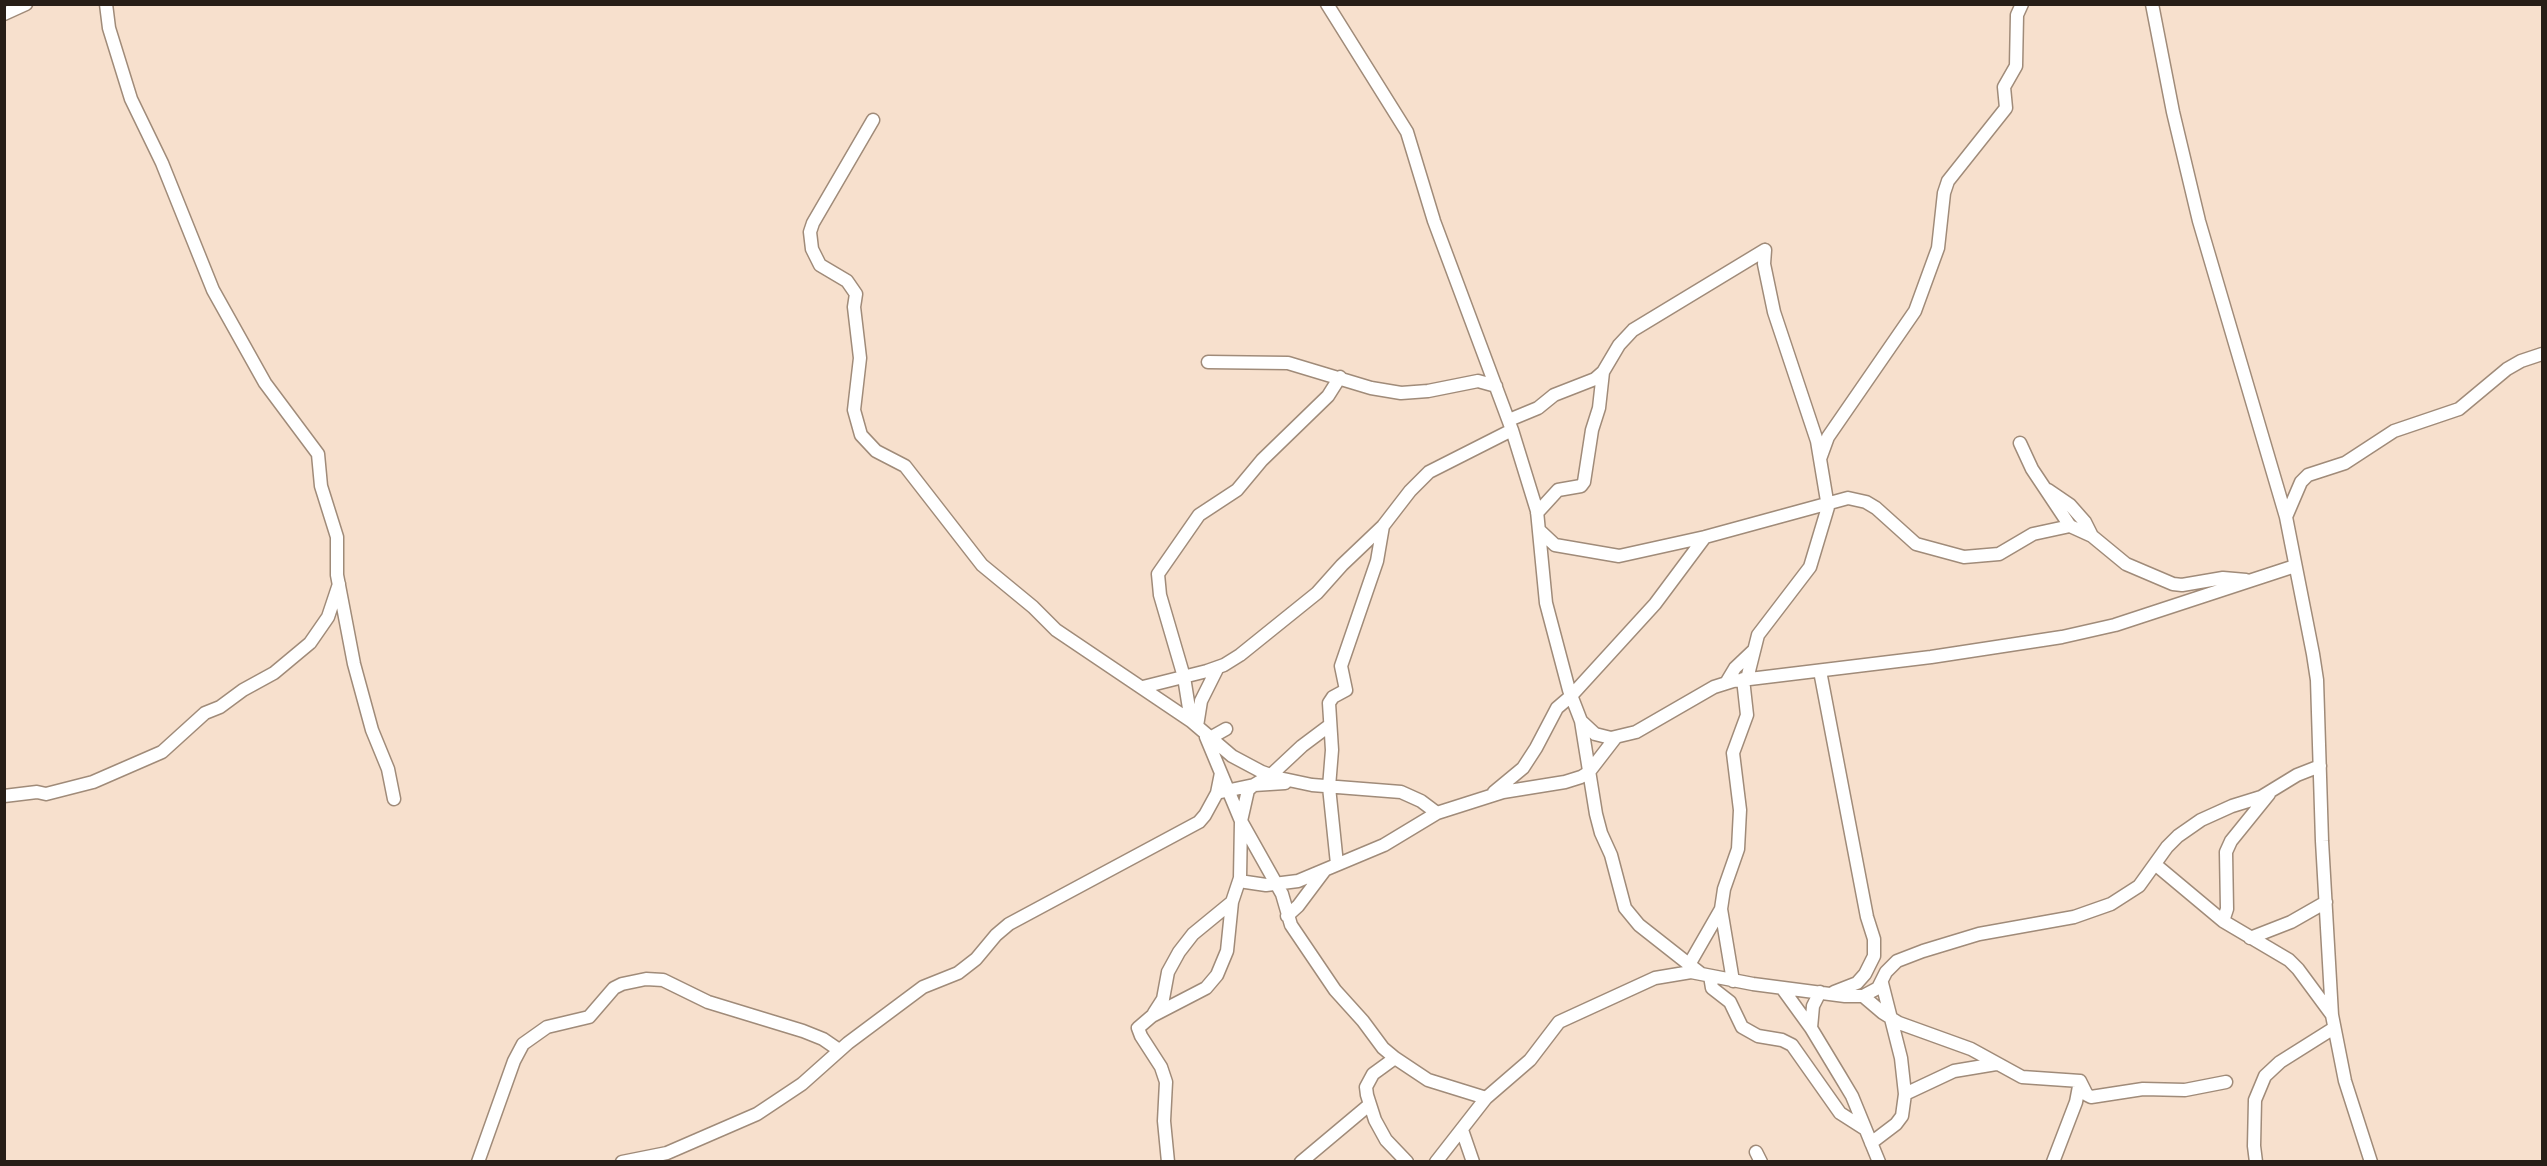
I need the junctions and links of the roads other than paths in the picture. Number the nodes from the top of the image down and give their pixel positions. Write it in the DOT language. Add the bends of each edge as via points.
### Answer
graph roads {
  1 [pos="26,4"];
  2 [pos="106,4"];
  3 [pos="1327,4"];
  4 [pos="2022,4"];
  5 [pos="2152,4"];
  6 [pos="4,14"];
  7 [pos="873,120"];
  8 [pos="2542,354"];
  9 [pos="1208,362"];
  10 [pos="1603,372"];
  11 [pos="1340,377"];
  12 [pos="1496,386"];
  13 [pos="1510,425"];
  14 [pos="2020,443"];
  15 [pos="1820,459"];
  16 [pos="2043,487"];
  17 [pos="1828,503"];
  18 [pos="1537,513"];
  19 [pos="2286,517"];
  20 [pos="1383,526"];
  21 [pos="2070,526"];
  22 [pos="1540,531"];
  23 [pos="2092,536"];
  24 [pos="1705,537"];
  25 [pos="2295,567"];
  26 [pos="2252,580"];
  27 [pos="339,584"];
  28 [pos="1754,650"];
  29 [pos="1218,667"];
  30 [pos="1820,671"];
  31 [pos="1184,677"];
  32 [pos="1745,679"];
  33 [pos="1726,683"];
  34 [pos="1143,687"];
  35 [pos="1571,696"];
  36 [pos="1581,721"];
  37 [pos="1330,725"];
  38 [pos="1226,729"];
  39 [pos="1201,730"];
  40 [pos="1616,737"];
  41 [pos="2320,766"];
  42 [pos="1589,772"];
  43 [pos="1271,775"];
  44 [pos="1293,782"];
  45 [pos="1254,784"];
  46 [pos="1329,787"];
  47 [pos="1223,791"];
  48 [pos="2270,793"];
  49 [pos="4,796"];
  50 [pos="1486,798"];
  51 [pos="394,799"];
  52 [pos="1437,813"];
  53 [pos="1241,820"];
  54 [pos="1337,859"];
  55 [pos="2156,865"];
  56 [pos="1325,870"];
  57 [pos="1239,881"];
  58 [pos="1276,885"];
  59 [pos="1232,902"];
  60 [pos="2326,902"];
  61 [pos="1721,909"];
  62 [pos="1287,916"];
  63 [pos="2223,921"];
  64 [pos="2250,938"];
  65 [pos="1690,963"];
  66 [pos="1705,975"];
  67 [pos="1734,981"];
  68 [pos="1882,983"];
  69 [pos="1782,988"];
  70 [pos="1825,993"];
  71 [pos="1863,996"];
  72 [pos="1152,1016"];
  73 [pos="1892,1020"];
  74 [pos="2333,1022"];
  75 [pos="1811,1028"];
  76 [pos="839,1050"];
  77 [pos="1395,1059"];
  78 [pos="1996,1064"];
  79 [pos="2080,1081"];
  80 [pos="2226,1082"];
  81 [pos="1905,1094"];
  82 [pos="1486,1098"];
  83 [pos="1369,1105"];
  84 [pos="1865,1129"];
  85 [pos="1462,1130"];
  86 [pos="1871,1143"];
  87 [pos="478,1161"];
  88 [pos="622,1161"];
  89 [pos="1168,1161"];
  90 [pos="1301,1161"];
  91 [pos="1407,1161"];
  92 [pos="1436,1161"];
  93 [pos="1473,1161"];
  94 [pos="1878,1161"];
  95 [pos="2053,1161"];
  96 [pos="2256,1161"];
  97 [pos="2371,1161"];
  1 -- 6 [label="street"];
  2 -- 27 [label="street" via="128,92 162,162 213,290 265,383 318,454 321,486 337,537"];
  3 -- 12 [label="street" via="1407,132 1434,221"];
  4 -- 15 [label="street" via="2017,15 2016,66 2004,87 2006,108 1948,182 1938,248 1915,311 1828,437"];
  5 -- 19 [label="street" via="2199,221"];
  7 -- 34 [label="street" via="810,232 820,266 847,281 856,294 860,358 854,410 861,435 876,451 905,466 957,536 990,572 1056,630"];
  8 -- 19 [label="street" via="2507,369 2460,409 2394,431 2345,463 2308,475"];
  9 -- 11 [label="street" via="1283,362"];
  10 -- 13 [label="street" via="1554,395"];
  10 -- 15 [label="street" via="1633,330 1765,250 1764,264 1774,312"];
  10 -- 18 [label="street" via="1584,482 1558,490"];
  11 -- 12 [label="street" via="1401,393 1478,381"];
  11 -- 31 [label="street" via="1328,396 1237,490 1199,514 1161,569 1157,578 1160,595"];
  12 -- 13 [label="street"];
  13 -- 18 [label="street"];
  13 -- 20 [label="street" via="1429,472"];
  14 -- 16 [label="street"];
  15 -- 17 [label="street"];
  16 -- 21 [label="street"];
  16 -- 23 [label="street" via="2070,505"];
  17 -- 21 [label="street" via="1848,498 1866,502 1916,544 1964,557 1999,554 2033,534"];
  17 -- 24 [label="street"];
  17 -- 28 [label="street" via="1810,567 1758,634"];
  18 -- 22 [label="street"];
  19 -- 25 [label="street"];
  20 -- 29 [label="street" via="1317,593 1240,655"];
  20 -- 37 [label="street" via="1377,561 1341,666 1346,690 1329,703"];
  21 -- 23 [label="street"];
  22 -- 24 [label="street" via="1555,545 1616,556"];
  22 -- 35 [label="street" via="1546,603"];
  23 -- 26 [label="street" via="2126,564 2173,584 2223,578"];
  24 -- 35 [label="street" via="1655,604"];
  25 -- 26 [label="street"];
  25 -- 41 [label="street" via="2317,680"];
  26 -- 30 [label="street" via="2115,625 2062,637"];
  27 -- 49 [label="street" via="328,617 310,644 274,673 203,714 162,752 93,782 46,794"];
  27 -- 51 [label="street" via="363,700 388,769"];
  28 -- 32 [label="street"];
  28 -- 33 [label="street"];
  29 -- 31 [label="street"];
  29 -- 39 [label="street" via="1201,702"];
  30 -- 32 [label="street"];
  30 -- 70 [label="street" via="1874,939 1874,956 1865,974 1847,989"];
  31 -- 34 [label="street"];
  31 -- 39 [label="street"];
  32 -- 33 [label="street"];
  32 -- 61 [label="street" via="1747,715 1733,753 1740,805 1737,856"];
  33 -- 40 [label="street" via="1636,732"];
  34 -- 39 [label="street"];
  35 -- 36 [label="street"];
  35 -- 50 [label="street" via="1551,717 1523,768"];
  36 -- 40 [label="street" via="1601,737"];
  36 -- 42 [label="street"];
  37 -- 43 [label="street"];
  37 -- 46 [label="street"];
  38 -- 39 [label="street"];
  39 -- 43 [label="street" via="1232,756"];
  39 -- 47 [label="street" via="1221,773"];
  40 -- 42 [label="street"];
  41 -- 48 [label="street" via="2297,775"];
  41 -- 60 [label="street"];
  42 -- 50 [label="street" via="1565,782"];
  42 -- 65 [label="street" via="1601,833 1627,911 1639,925"];
  43 -- 44 [label="street"];
  43 -- 45 [label="street"];
  44 -- 45 [label="street"];
  44 -- 46 [label="street"];
  45 -- 47 [label="street"];
  45 -- 53 [label="street" via="1248,790"];
  46 -- 52 [label="street" via="1401,792"];
  46 -- 54 [label="street"];
  47 -- 53 [label="street"];
  47 -- 76 [label="street" via="1199,822 1009,924 958,974 923,987"];
  48 -- 55 [label="street" via="2201,820 2174,840"];
  48 -- 63 [label="street" via="2226,852 2227,909"];
  50 -- 52 [label="street"];
  52 -- 54 [label="street" via="1389,842"];
  53 -- 57 [label="street"];
  53 -- 58 [label="street"];
  54 -- 56 [label="street"];
  55 -- 63 [label="street"];
  55 -- 68 [label="street" via="2139,886 2111,904 2074,917 1986,933 1923,951 1898,961 1886,972"];
  56 -- 58 [label="street"];
  56 -- 62 [label="street"];
  57 -- 58 [label="street"];
  57 -- 59 [label="street"];
  58 -- 62 [label="street"];
  59 -- 72 [label="street" via="1193,934 1179,952 1168,972 1163,999"];
  59 -- 72 [label="street" via="1229,942 1217,975 1191,998"];
  60 -- 64 [label="street" via="2291,922"];
  60 -- 74 [label="street"];
  61 -- 65 [label="street"];
  61 -- 67 [label="street"];
  62 -- 77 [label="street" via="1335,990"];
  63 -- 64 [label="street"];
  64 -- 74 [label="street" via="2298,969"];
  65 -- 66 [label="street"];
  66 -- 67 [label="street"];
  66 -- 82 [label="street" via="1684,972 1656,978 1559,1022 1530,1060"];
  66 -- 84 [label="street" via="1712,988 1730,1002 1742,1027 1758,1036 1792,1045 1840,1113"];
  67 -- 69 [label="street"];
  68 -- 71 [label="street"];
  68 -- 73 [label="street"];
  69 -- 70 [label="street"];
  69 -- 75 [label="street"];
  70 -- 71 [label="street"];
  70 -- 75 [label="street" via="1813,1006"];
  71 -- 73 [label="street"];
  72 -- 89 [label="street" via="1138,1028 1166,1082"];
  73 -- 78 [label="street" via="1971,1049"];
  73 -- 81 [label="street"];
  74 -- 96 [label="street" via="2280,1062 2259,1086 2255,1100"];
  74 -- 97 [label="street" via="2345,1081"];
  75 -- 84 [label="street" via="1852,1096"];
  76 -- 87 [label="street" via="803,1031 708,1002 663,980 622,984 587,1018 547,1027 523,1044"];
  76 -- 88 [label="street" via="802,1084 757,1114 667,1153"];
  77 -- 82 [label="street" via="1428,1080"];
  77 -- 83 [label="street" via="1372,1074 1366,1087"];
  78 -- 79 [label="street" via="2022,1077"];
  78 -- 81 [label="street" via="1954,1071"];
  79 -- 80 [label="street" via="2087,1095 2097,1097 2135,1089 2186,1090"];
  79 -- 95 [label="street"];
  81 -- 86 [label="street" via="1902,1116"];
  82 -- 85 [label="street"];
  83 -- 90 [label="street"];
  83 -- 91 [label="street" via="1386,1140"];
  84 -- 86 [label="street"];
  85 -- 92 [label="street"];
  85 -- 93 [label="street"];
  86 -- 94 [label="street"];
}
